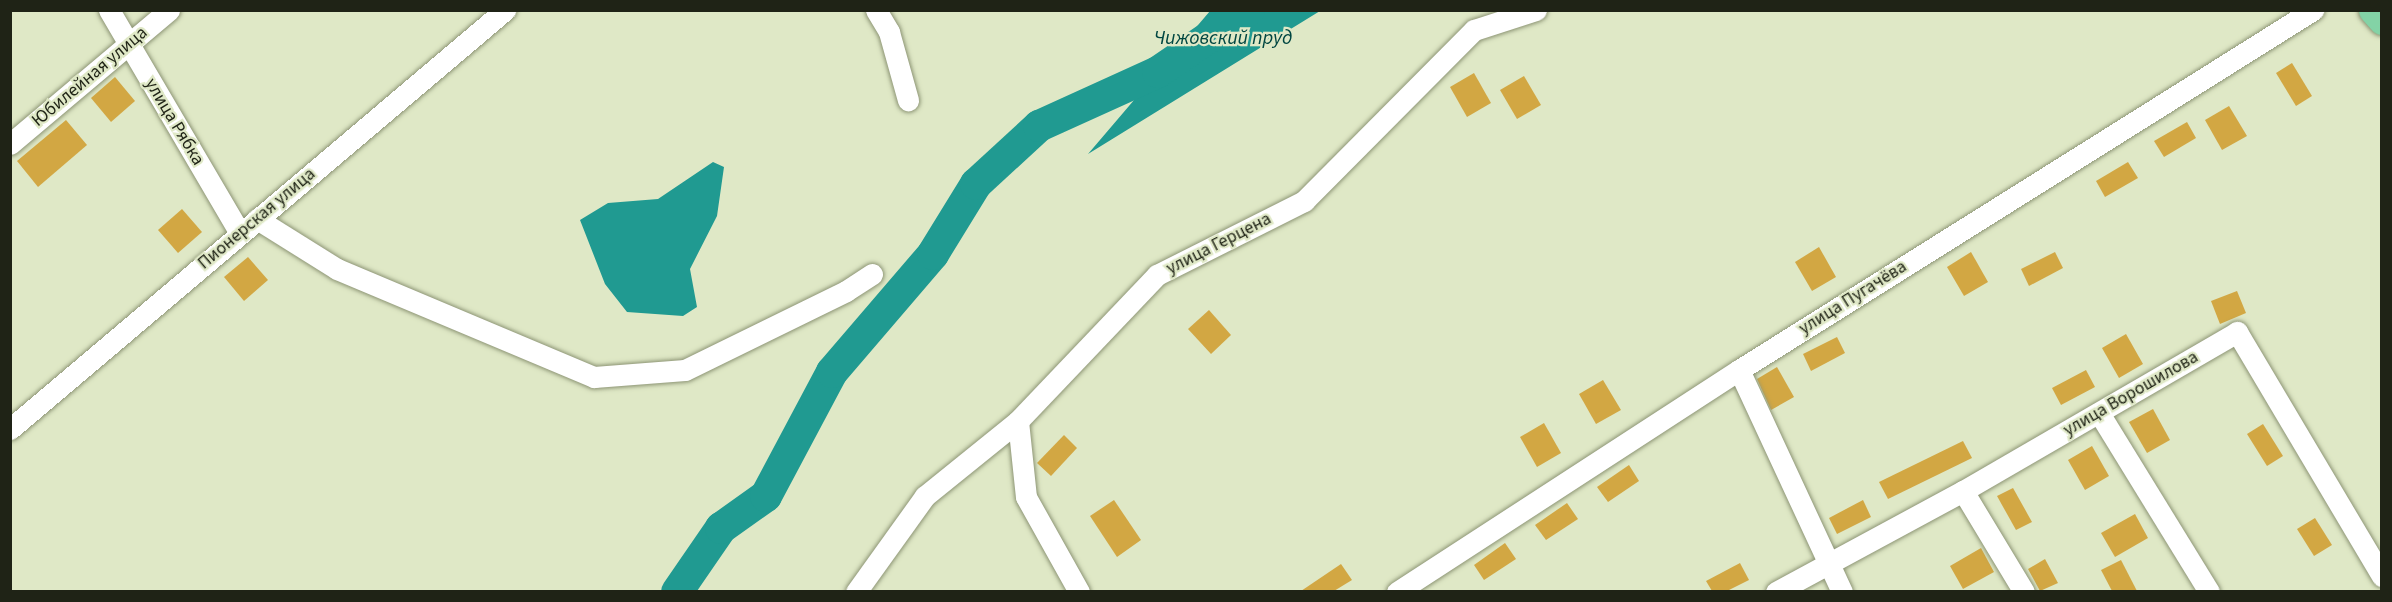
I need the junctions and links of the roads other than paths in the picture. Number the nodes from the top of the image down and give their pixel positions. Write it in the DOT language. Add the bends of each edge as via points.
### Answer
graph roads {
  1 [pos="110,10"];
  2 [pos="169,10"];
  3 [pos="505,10"];
  4 [pos="876,10"];
  5 [pos="1536,10"];
  6 [pos="2313,10"];
  7 [pos="2372,10"];
  8 [pos="2382,21"];
  9 [pos="129,45"];
  10 [pos="908,100"];
  11 [pos="10,144"];
  12 [pos="257,219"];
  13 [pos="240,234"];
  14 [pos="872,274"];
  15 [pos="1739,370"];
  16 [pos="2099,413"];
  17 [pos="1018,421"];
  18 [pos="10,429"];
  19 [pos="1963,491"];
  20 [pos="1828,562"];
  21 [pos="2382,576"];
  22 [pos="856,591"];
  23 [pos="1078,591"];
  24 [pos="1397,591"];
  25 [pos="1776,591"];
  26 [pos="1842,591"];
  27 [pos="2024,591"];
  28 [pos="2209,591"];
  1 -- 9 [label="street, улица Рябка"];
  2 -- 9 [label="street, Юбилейная улица"];
  3 -- 12 [label="street, Пионерская улица"];
  4 -- 10 [label="street" via="889,32"];
  5 -- 17 [label="street, улица Герцена" via="1474,30 1304,201 1157,275"];
  6 -- 15 [label="street, улица Пугачёва"];
  7 -- 8 [label="main road"];
  9 -- 11 [label="street, Юбилейная улица"];
  9 -- 13 [label="street, улица Рябка"];
  12 -- 13 [label="street, Пионерская улица"];
  12 -- 14 [label="street" via="337,269 594,378 685,370 846,291"];
  13 -- 18 [label="street, Пионерская улица"];
  15 -- 20 [label="street"];
  15 -- 24 [label="street, улица Пугачёва"];
  16 -- 19 [label="street, улица Ворошилова"];
  16 -- 21 [label="street, улица Ворошилова" via="2237,332"];
  16 -- 28 [label="street"];
  17 -- 22 [label="street, улица Герцена" via="925,496"];
  17 -- 23 [label="street" via="1026,497"];
  19 -- 20 [label="street, улица Ворошилова"];
  19 -- 27 [label="street"];
  20 -- 25 [label="street, улица Ворошилова"];
  20 -- 26 [label="street"];
}
